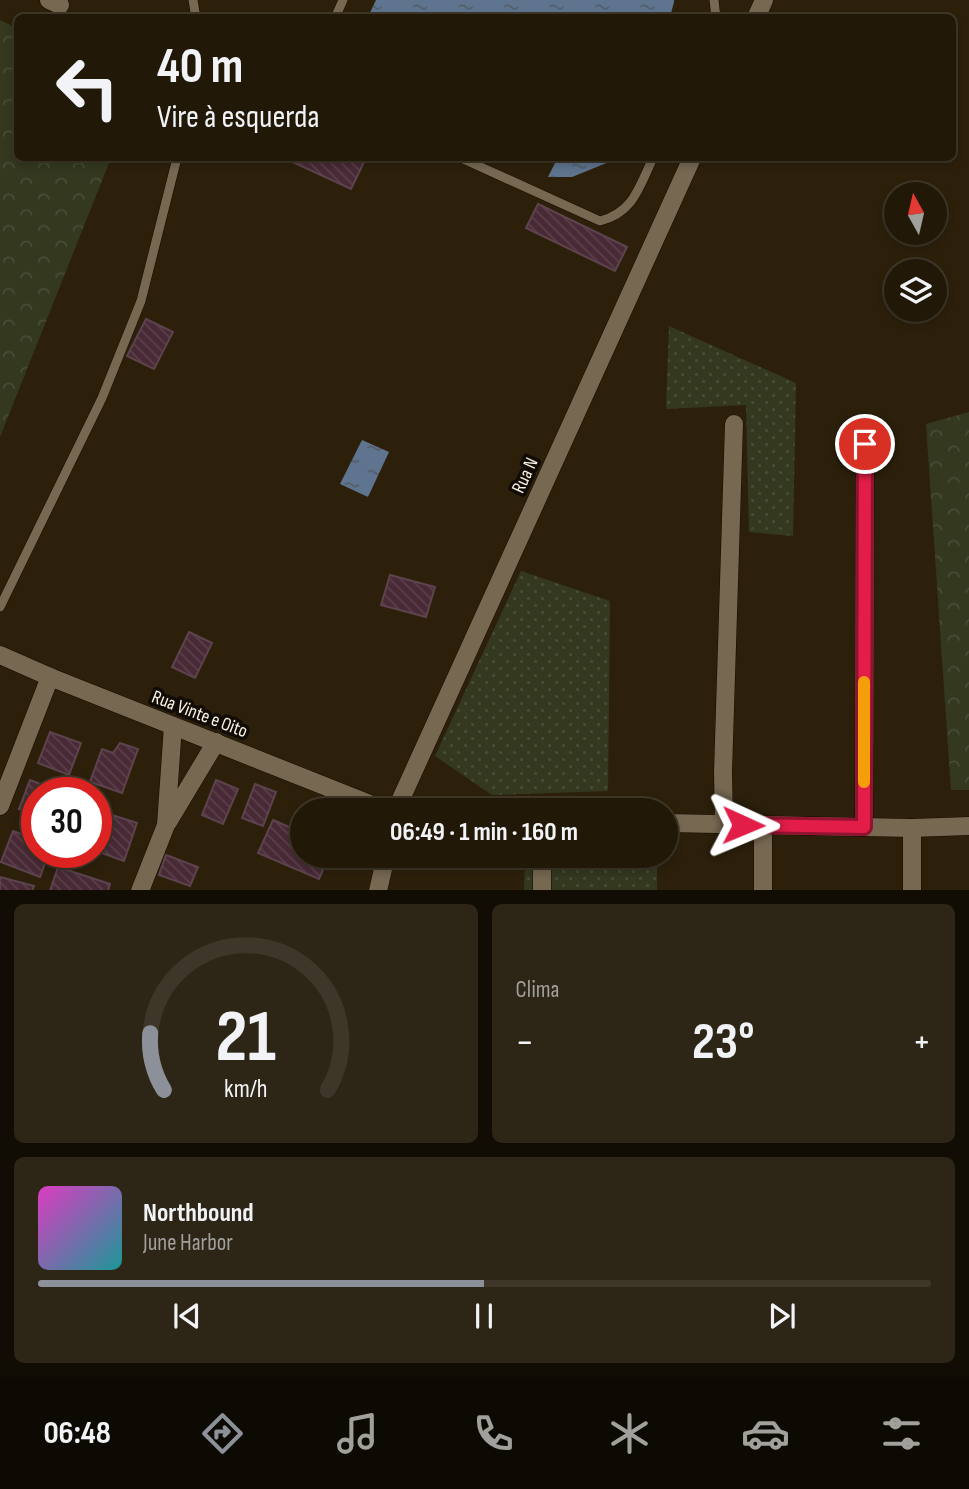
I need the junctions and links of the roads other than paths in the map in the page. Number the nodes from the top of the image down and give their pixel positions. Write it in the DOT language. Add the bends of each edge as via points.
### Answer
graph roads {
  1 [pos="176,161"];
  2 [pos="468,161"];
  3 [pos="652,161"];
  4 [pos="691,161"];
  5 [pos="734,424"];
  6 [pos="865,444"];
  7 [pos="0,607"];
  8 [pos="0,655"];
  9 [pos="50,677"];
  10 [pos="173,726"];
  11 [pos="216,742"];
  12 [pos="355,798"];
  13 [pos="401,798"];
  14 [pos="0,806"];
  15 [pos="678,823"];
  16 [pos="166,825"];
  17 [pos="723,825"];
  18 [pos="969,825"];
  19 [pos="763,826"];
  20 [pos="864,827"];
  21 [pos="912,828"];
  22 [pos="383,868"];
  23 [pos="542,868"];
  24 [pos="140,890"];
  25 [pos="378,890"];
  26 [pos="542,890"];
  27 [pos="763,890"];
  28 [pos="912,890"];
  1 -- 7 [label="lane" via="141,302 102,398"];
  2 -- 3 [label="lane" via="600,221 621,213 632,202"];
  4 -- 13 [label="street, Rua N"];
  5 -- 17 [label="street"];
  6 -- 20 [label="street"];
  8 -- 9 [label="street, Rua Vinte e Oito"];
  9 -- 10 [label="street, Rua Vinte e Oito"];
  9 -- 14 [label="street"];
  10 -- 11 [label="street, Rua Vinte e Oito"];
  10 -- 16 [label="street"];
  11 -- 12 [label="street, Rua Vinte e Oito"];
  11 -- 16 [label="street"];
  15 -- 17 [label="street"];
  16 -- 24 [label="street"];
  17 -- 19 [label="street"];
  18 -- 21 [label="street"];
  19 -- 20 [label="street"];
  19 -- 27 [label="street"];
  20 -- 21 [label="street"];
  21 -- 28 [label="street"];
  22 -- 25 [label="street"];
  23 -- 26 [label="street"];
}
